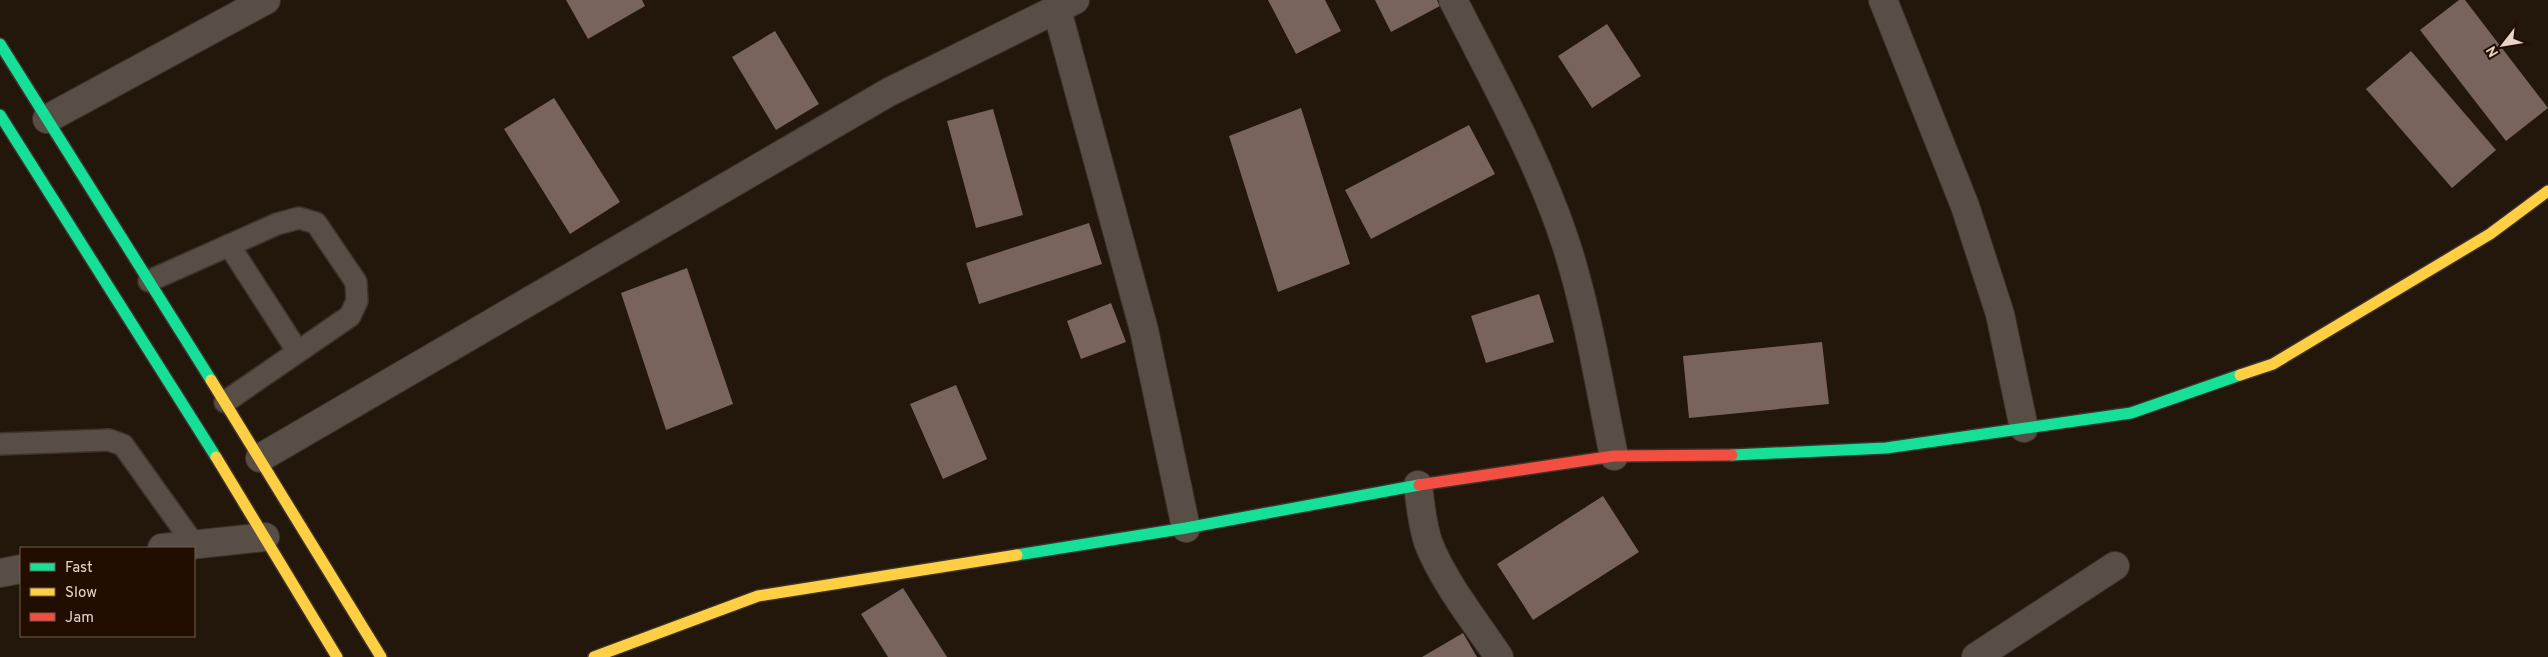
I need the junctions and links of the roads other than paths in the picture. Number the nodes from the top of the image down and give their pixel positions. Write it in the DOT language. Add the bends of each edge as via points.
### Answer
graph roads {
  1 [pos="266,0"];
  2 [pos="1453,0"];
  3 [pos="1883,0"];
  4 [pos="1066,5"];
  5 [pos="0,44"];
  6 [pos="0,115"];
  7 [pos="47,119"];
  8 [pos="2548,191"];
  9 [pos="229,246"];
  10 [pos="149,281"];
  11 [pos="298,352"];
  12 [pos="225,402"];
  13 [pos="2024,428"];
  14 [pos="0,444"];
  15 [pos="1614,456"];
  16 [pos="260,458"];
  17 [pos="1418,485"];
  18 [pos="1186,528"];
  19 [pos="265,537"];
  20 [pos="193,544"];
  21 [pos="170,547"];
  22 [pos="2115,566"];
  23 [pos="20,569"];
  24 [pos="0,573"];
  25 [pos="337,657"];
  26 [pos="381,657"];
  27 [pos="594,657"];
  28 [pos="1499,657"];
  29 [pos="1976,657"];
  1 -- 7 [label="street"];
  2 -- 15 [label="street" via="1529,150 1565,241"];
  3 -- 13 [label="street" via="1965,206 2000,314"];
  4 -- 16 [label="street" via="889,92"];
  4 -- 18 [label="street" via="1144,330"];
  5 -- 7 [label="street"];
  6 -- 19 [label="street"];
  7 -- 10 [label="street"];
  8 -- 13 [label="street" via="2490,234 2273,364 2131,413"];
  9 -- 10 [label="lane"];
  9 -- 11 [label="lane"];
  9 -- 11 [label="lane" via="277,224 299,218 316,223 356,282 357,301 350,316"];
  10 -- 12 [label="street"];
  11 -- 12 [label="lane"];
  12 -- 16 [label="street"];
  13 -- 15 [label="street" via="1886,448"];
  14 -- 20 [label="lane" via="109,440 123,445"];
  15 -- 17 [label="street"];
  16 -- 26 [label="street"];
  17 -- 18 [label="street"];
  17 -- 28 [label="street" via="1421,517 1429,543 1449,581"];
  18 -- 27 [label="street" via="758,596"];
  19 -- 20 [label="street"];
  19 -- 25 [label="street"];
  20 -- 21 [label="street"];
  22 -- 29 [label="street"];
  23 -- 24 [label="street"];
}
